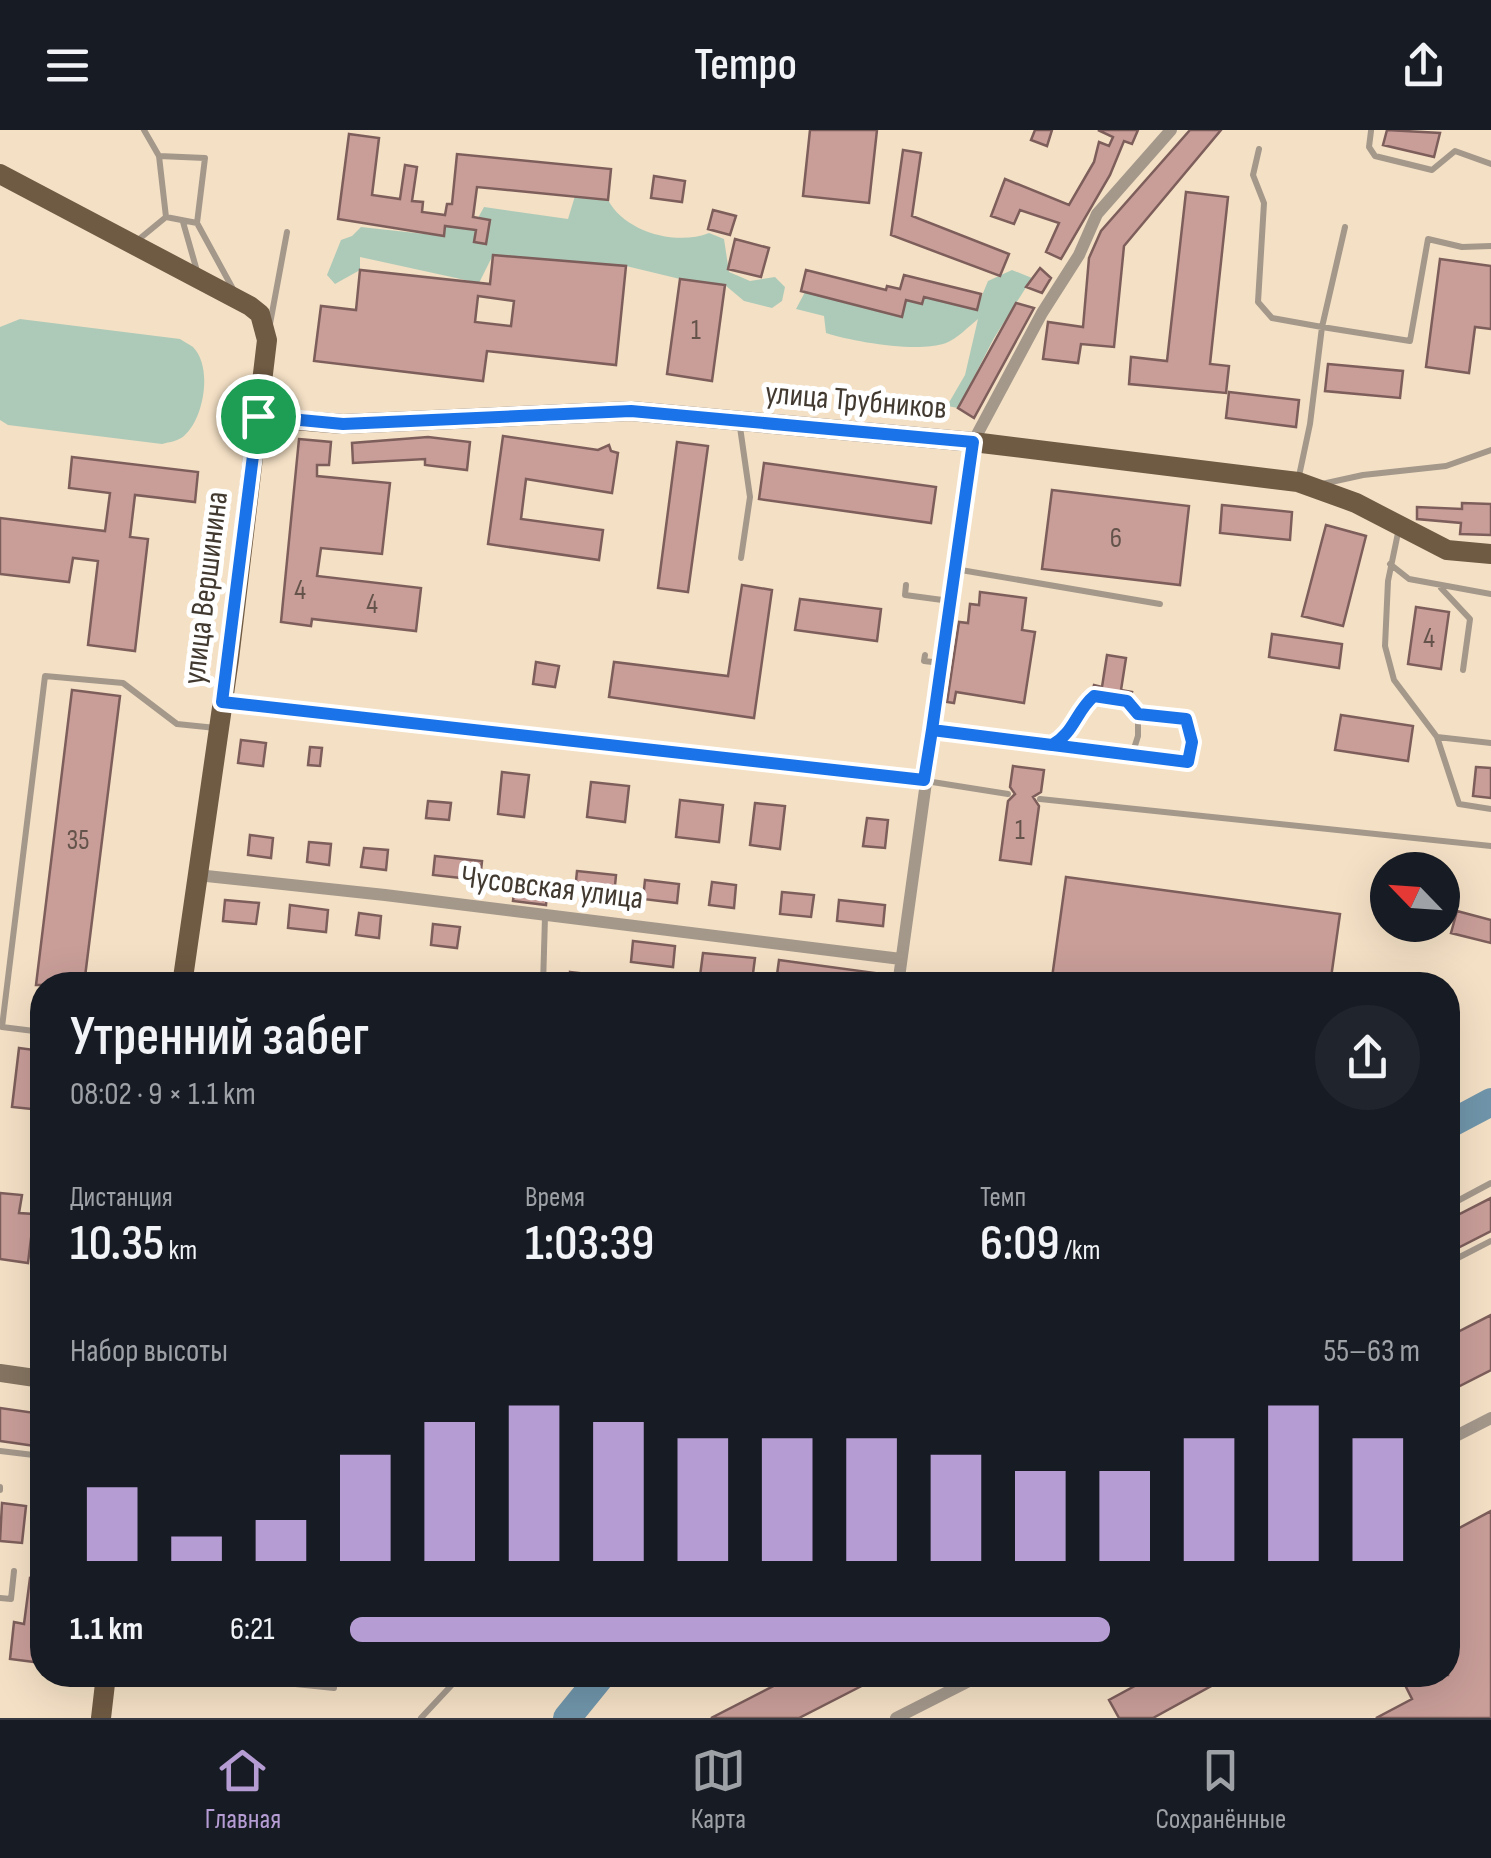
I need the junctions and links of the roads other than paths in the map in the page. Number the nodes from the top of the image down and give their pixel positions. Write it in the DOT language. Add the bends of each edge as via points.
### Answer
graph roads {
  1 [pos="144,130"];
  2 [pos="1172,130"];
  3 [pos="1371,131"];
  4 [pos="1258,149"];
  5 [pos="159,156"];
  6 [pos="1491,164"];
  7 [pos="0,174"];
  8 [pos="166,217"];
  9 [pos="183,222"];
  10 [pos="197,223"];
  11 [pos="1345,227"];
  12 [pos="287,232"];
  13 [pos="134,243"];
  14 [pos="1491,246"];
  15 [pos="199,277"];
  16 [pos="239,299"];
  17 [pos="1322,327"];
  18 [pos="268,340"];
  19 [pos="258,416"];
  20 [pos="739,421"];
  21 [pos="973,442"];
  22 [pos="1491,450"];
  23 [pos="1304,484"];
  24 [pos="1399,526"];
  25 [pos="1491,554"];
  26 [pos="740,558"];
  27 [pos="1390,564"];
  28 [pos="956,569"];
  29 [pos="906,585"];
  30 [pos="1440,587"];
  31 [pos="1491,594"];
  32 [pos="951,601"];
  33 [pos="1160,604"];
  34 [pos="925,655"];
  35 [pos="942,663"];
  36 [pos="1464,670"];
  37 [pos="222,702"];
  38 [pos="1138,714"];
  39 [pos="217,728"];
  40 [pos="932,730"];
  41 [pos="1436,737"];
  42 [pos="1491,744"];
  43 [pos="1052,745"];
  44 [pos="1132,756"];
  45 [pos="924,780"];
  46 [pos="1008,794"];
  47 [pos="1040,800"];
  48 [pos="1491,809"];
  49 [pos="1491,846"];
  50 [pos="196,875"];
  51 [pos="545,916"];
  52 [pos="901,959"];
  53 [pos="184,972"];
  54 [pos="543,972"];
  55 [pos="900,972"];
  56 [pos="30,1031"];
  57 [pos="1491,1184"];
  58 [pos="1460,1200"];
  59 [pos="1491,1241"];
  60 [pos="1460,1257"];
  61 [pos="0,1373"];
  62 [pos="30,1377"];
  63 [pos="1491,1418"];
  64 [pos="1460,1434"];
  65 [pos="0,1451"];
  66 [pos="30,1455"];
  67 [pos="14,1571"];
  68 [pos="0,1598"];
  69 [pos="105,1687"];
  70 [pos="324,1687"];
  71 [pos="450,1687"];
  72 [pos="958,1687"];
  73 [pos="334,1688"];
  74 [pos="101,1718"];
  75 [pos="421,1718"];
  76 [pos="896,1718"];
  1 -- 5 [label="lane"];
  2 -- 21 [label="street" via="1096,214"];
  3 -- 6 [label="lane" via="1375,156 1432,170 1455,151"];
  4 -- 17 [label="lane" via="1252,175 1264,203 1258,302 1272,318"];
  5 -- 8 [label="lane"];
  5 -- 10 [label="lane" via="205,158"];
  7 -- 13 [label="main road"];
  8 -- 9 [label="lane"];
  8 -- 13 [label="lane"];
  9 -- 10 [label="lane"];
  9 -- 15 [label="lane"];
  10 -- 16 [label="lane"];
  11 -- 17 [label="lane"];
  12 -- 18 [label="lane"];
  13 -- 15 [label="main road"];
  14 -- 17 [label="lane" via="1428,239 1410,341"];
  15 -- 16 [label="main road"];
  16 -- 18 [label="main road" via="260,314"];
  17 -- 23 [label="lane"];
  18 -- 19 [label="main road, улица Вершинина"];
  19 -- 20 [label="main road, улица Трубников" via="343,424 631,411"];
  19 -- 37 [label="main road, улица Вершинина"];
  20 -- 21 [label="main road, улица Трубников"];
  20 -- 26 [label="lane" via="750,497"];
  21 -- 23 [label="main road, улица Трубников"];
  21 -- 28 [label="street"];
  22 -- 23 [label="lane" via="1446,466"];
  23 -- 24 [label="main road, улица Трубников"];
  24 -- 25 [label="main road, улица Трубников" via="1447,550"];
  24 -- 27 [label="lane"];
  27 -- 30 [label="lane" via="1408,578"];
  27 -- 41 [label="lane" via="1385,646 1394,680"];
  28 -- 32 [label="street"];
  28 -- 33 [label="lane"];
  29 -- 32 [label="lane" via="905,595"];
  30 -- 31 [label="lane"];
  30 -- 36 [label="lane" via="1470,619"];
  32 -- 35 [label="street"];
  34 -- 35 [label="lane"];
  35 -- 40 [label="street"];
  37 -- 39 [label="main road, улица Вершинина"];
  37 -- 45 [label="street"];
  38 -- 43 [label="lane" via="1127,701 1094,696"];
  38 -- 44 [label="lane"];
  38 -- 44 [label="lane" via="1186,719 1191,752 1188,762"];
  39 -- 50 [label="main road, улица Вершинина"];
  39 -- 56 [label="lane" via="177,724 123,683 45,676 2,1028"];
  40 -- 43 [label="lane"];
  40 -- 45 [label="street"];
  41 -- 42 [label="lane"];
  41 -- 48 [label="lane" via="1459,804"];
  43 -- 44 [label="lane"];
  45 -- 46 [label="lane"];
  45 -- 52 [label="street"];
  47 -- 49 [label="lane"];
  50 -- 51 [label="street, Чусовская улица"];
  50 -- 53 [label="main road, улица Вершинина"];
  51 -- 52 [label="street, Чусовская улица"];
  51 -- 54 [label="lane"];
  52 -- 55 [label="street"];
  57 -- 58 [label="lane"];
  59 -- 60 [label="lane"];
  61 -- 62 [label="street"];
  63 -- 64 [label="street"];
  65 -- 66 [label="lane"];
  67 -- 68 [label="lane" via="10,1599"];
  69 -- 74 [label="main road"];
  70 -- 73 [label="lane"];
  71 -- 75 [label="lane"];
  72 -- 76 [label="street"];
}
